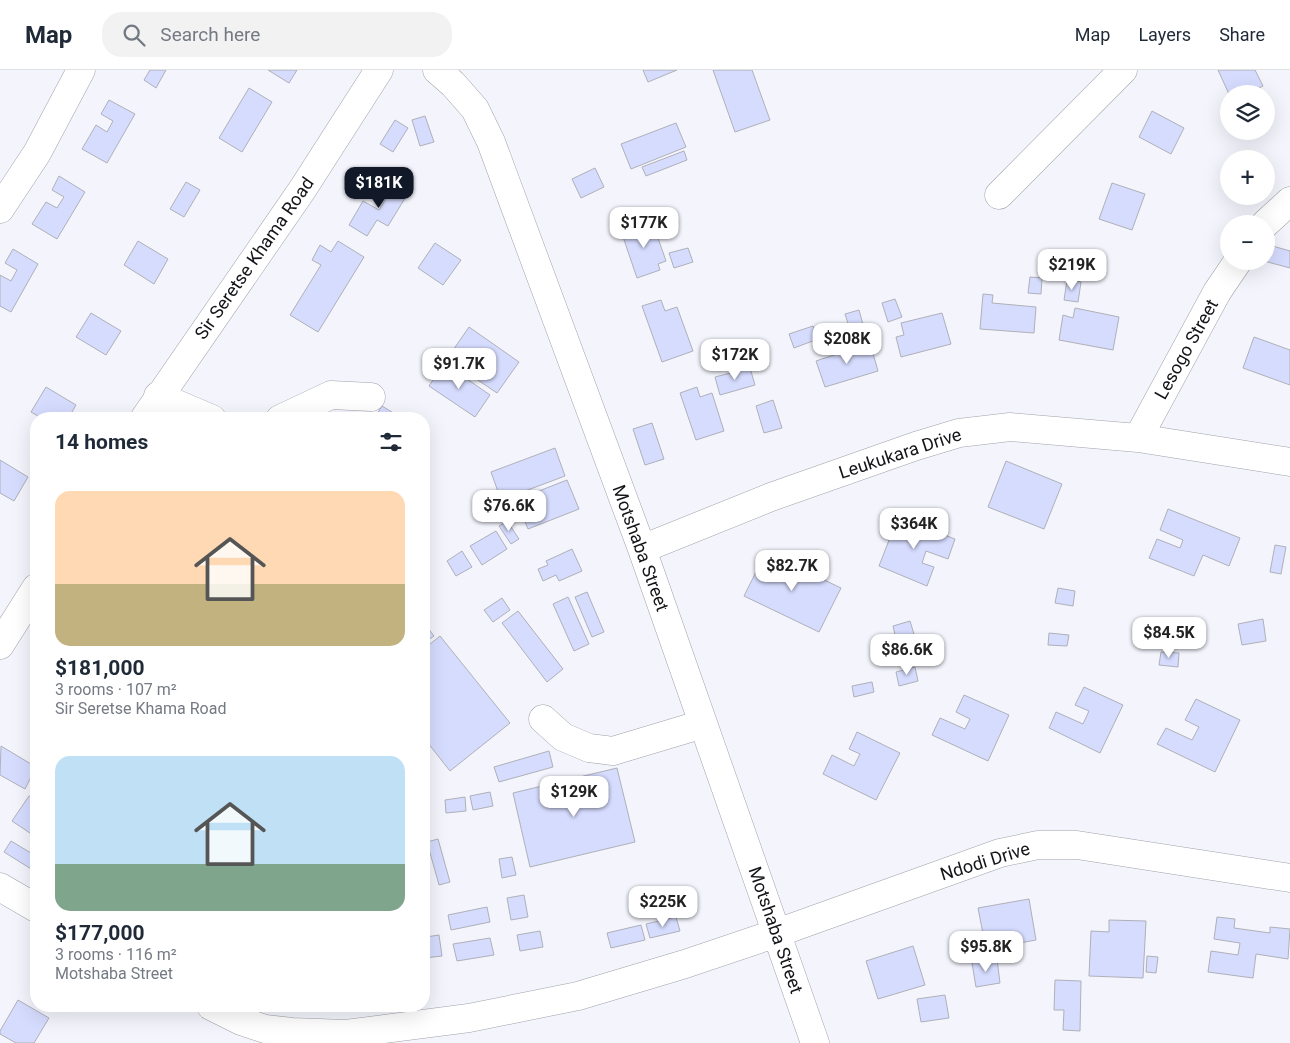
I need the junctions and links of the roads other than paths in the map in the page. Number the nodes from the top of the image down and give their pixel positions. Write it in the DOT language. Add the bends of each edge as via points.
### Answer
graph roads {
  1 [pos="81,70"];
  2 [pos="379,70"];
  3 [pos="438,70"];
  4 [pos="1123,70"];
  5 [pos="999,195"];
  6 [pos="1290,201"];
  7 [pos="0,209"];
  8 [pos="1275,215"];
  9 [pos="1232,270"];
  10 [pos="158,396"];
  11 [pos="371,397"];
  12 [pos="148,412"];
  13 [pos="196,412"];
  14 [pos="295,412"];
  15 [pos="1138,438"];
  16 [pos="1290,462"];
  17 [pos="642,549"];
  18 [pos="30,598"];
  19 [pos="0,645"];
  20 [pos="544,718"];
  21 [pos="703,724"];
  22 [pos="1290,878"];
  23 [pos="0,887"];
  24 [pos="30,904"];
  25 [pos="777,933"];
  26 [pos="223,1012"];
  27 [pos="348,1039"];
  28 [pos="815,1043"];
  1 -- 7 [label="street" via="37,153"];
  2 -- 10 [label="street, Sir Seretse Khama Road" via="302,190"];
  3 -- 17 [label="street, Motshaba Street" via="475,109 492,142"];
  4 -- 5 [label="street"];
  6 -- 8 [label="street"];
  9 -- 15 [label="street, Lesogo Street"];
  10 -- 12 [label="street, Sir Seretse Khama Road"];
  10 -- 13 [label="street"];
  11 -- 14 [label="street" via="331,395"];
  15 -- 16 [label="street, Leukukara Drive"];
  15 -- 17 [label="street, Leukukara Drive" via="1010,428 959,433 771,497"];
  17 -- 21 [label="street, Motshaba Street"];
  18 -- 19 [label="street"];
  20 -- 21 [label="street" via="563,736 588,748 613,751"];
  21 -- 25 [label="street, Motshaba Street"];
  22 -- 25 [label="street, Ndodi Drive" via="1077,845 1038,845 1000,853"];
  23 -- 24 [label="street"];
  25 -- 27 [label="street, Ndodi Drive" via="578,996"];
  25 -- 28 [label="street, Motshaba Street"];
  26 -- 27 [label="street, Ndodi Drive" via="265,1028"];
}
